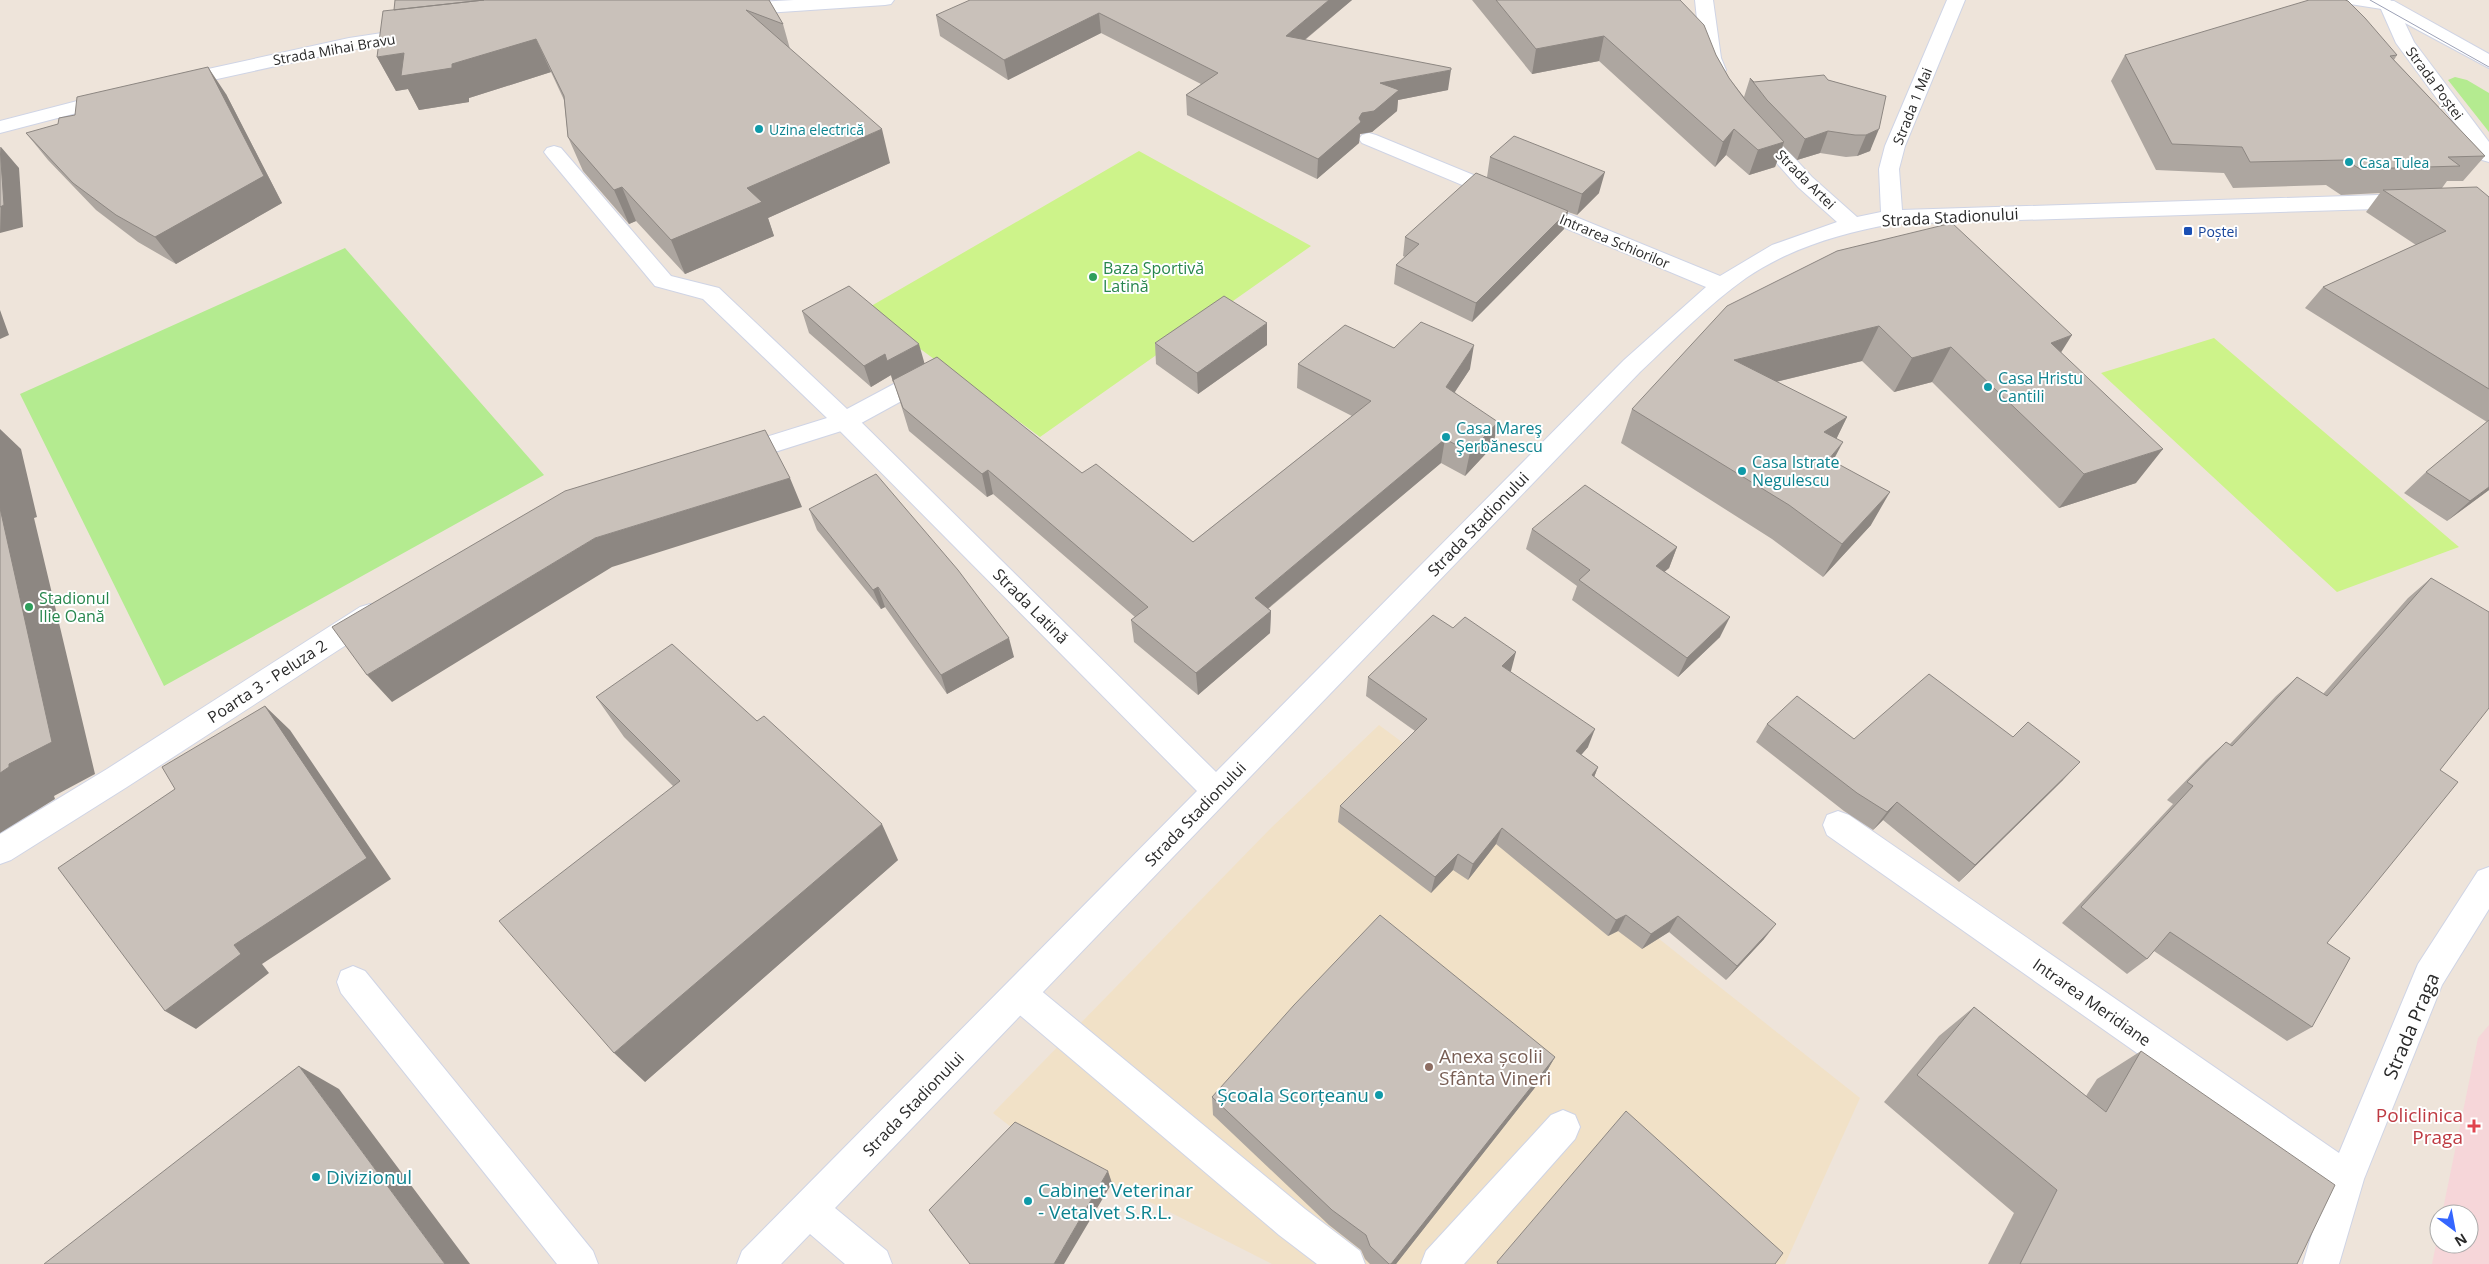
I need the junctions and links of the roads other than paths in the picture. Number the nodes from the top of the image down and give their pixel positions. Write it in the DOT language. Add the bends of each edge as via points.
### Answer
graph roads {
  1 [pos="885,0"];
  2 [pos="1704,0"];
  3 [pos="1956,0"];
  4 [pos="2356,0"];
  5 [pos="2383,3"];
  6 [pos="719,10"];
  7 [pos="436,32"];
  8 [pos="2489,62"];
  9 [pos="161,86"];
  10 [pos="1723,87"];
  11 [pos="134,93"];
  12 [pos="1742,112"];
  13 [pos="0,127"];
  14 [pos="1369,139"];
  15 [pos="554,152"];
  16 [pos="2489,156"];
  17 [pos="2430,201"];
  18 [pos="1892,217"];
  19 [pos="1852,224"];
  20 [pos="1722,285"];
  21 [pos="945,367"];
  22 [pos="845,421"];
  23 [pos="714,462"];
  24 [pos="389,603"];
  25 [pos="1216,791"];
  26 [pos="1838,825"];
  27 [pos="0,850"];
  28 [pos="2489,881"];
  29 [pos="353,982"];
  30 [pos="1021,995"];
  31 [pos="1563,1127"];
  32 [pos="2346,1179"];
  33 [pos="809,1210"];
  34 [pos="580,1264"];
  35 [pos="755,1264"];
  36 [pos="874,1264"];
  37 [pos="1347,1264"];
  38 [pos="1439,1264"];
  39 [pos="2320,1264"];
  1 -- 6 [label="street"];
  2 -- 10 [label="street" via="1710,58"];
  3 -- 18 [label="street, Strada 1 Mai" via="1895,146 1889,169"];
  4 -- 5 [label="street"];
  5 -- 8 [label="street"];
  5 -- 16 [label="street, Strada Poștei" via="2405,43"];
  7 -- 9 [label="street, Strada Mihai Bravu" via="349,44"];
  11 -- 13 [label="street"];
  12 -- 19 [label="street, Strada Artei" via="1805,182"];
  14 -- 20 [label="street, Intrarea Schiorilor"];
  15 -- 22 [label="street, Strada Latină" via="663,281 711,293"];
  17 -- 18 [label="street, Strada Stadionului"];
  18 -- 19 [label="street, Strada Stadionului"];
  19 -- 20 [label="street, Strada Stadionului" via="1811,236 1766,257"];
  20 -- 25 [label="street, Strada Stadionului" via="1632,366"];
  21 -- 22 [label="street"];
  22 -- 23 [label="street"];
  22 -- 25 [label="street, Strada Latină"];
  24 -- 27 [label="street, Poarta 3 - Peluza 2"];
  25 -- 30 [label="street, Strada Stadionului"];
  26 -- 32 [label="street, Intrarea Meridiane"];
  28 -- 32 [label="street, Strada Praga" via="2430,975"];
  29 -- 34 [label="street"];
  30 -- 33 [label="street, Strada Stadionului"];
  30 -- 37 [label="street" via="1292,1222"];
  31 -- 38 [label="street"];
  32 -- 39 [label="street, Strada Praga"];
  33 -- 35 [label="street, Strada Stadionului"];
  33 -- 36 [label="street"];
}
